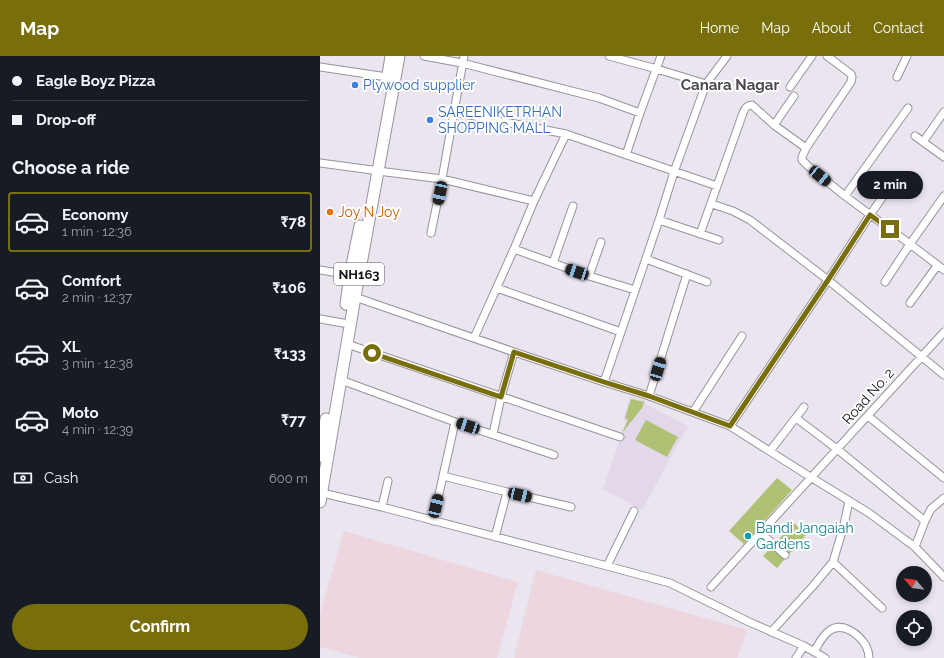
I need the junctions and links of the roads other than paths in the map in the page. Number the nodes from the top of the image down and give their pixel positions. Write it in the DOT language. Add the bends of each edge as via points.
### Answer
graph roads {
  1 [pos="391,56"];
  2 [pos="399,56"];
  3 [pos="424,56"];
  4 [pos="609,56"];
  5 [pos="661,56"];
  6 [pos="727,56"];
  7 [pos="812,56"];
  8 [pos="908,56"];
  9 [pos="831,57"];
  10 [pos="463,59"];
  11 [pos="320,67"];
  12 [pos="657,69"];
  13 [pos="387,77"];
  14 [pos="898,77"];
  15 [pos="706,84"];
  16 [pos="790,87"];
  17 [pos="794,96"];
  18 [pos="908,108"];
  19 [pos="454,112"];
  20 [pos="944,112"];
  21 [pos="640,113"];
  22 [pos="774,125"];
  23 [pos="566,134"];
  24 [pos="915,136"];
  25 [pos="923,142"];
  26 [pos="806,148"];
  27 [pos="626,155"];
  28 [pos="944,157"];
  29 [pos="320,163"];
  30 [pos="375,171"];
  31 [pos="674,172"];
  32 [pos="442,179"];
  33 [pos="893,182"];
  34 [pos="717,186"];
  35 [pos="845,196"];
  36 [pos="944,196"];
  37 [pos="534,201"];
  38 [pos="712,204"];
  39 [pos="574,206"];
  40 [pos="870,215"];
  41 [pos="660,220"];
  42 [pos="431,233"];
  43 [pos="700,234"];
  44 [pos="719,240"];
  45 [pos="601,242"];
  46 [pos="910,244"];
  47 [pos="514,249"];
  48 [pos="646,259"];
  49 [pos="553,263"];
  50 [pos="937,266"];
  51 [pos="320,270"];
  52 [pos="944,270"];
  53 [pos="687,274"];
  54 [pos="350,275"];
  55 [pos="589,276"];
  56 [pos="828,280"];
  57 [pos="707,282"];
  58 [pos="885,282"];
  59 [pos="497,288"];
  60 [pos="635,290"];
  61 [pos="355,297"];
  62 [pos="910,303"];
  63 [pos="320,319"];
  64 [pos="343,323"];
  65 [pos="621,332"];
  66 [pos="944,332"];
  67 [pos="742,336"];
  68 [pos="474,338"];
  69 [pos="347,344"];
  70 [pos="514,352"];
  71 [pos="922,356"];
  72 [pos="944,375"];
  73 [pos="341,380"];
  74 [pos="604,382"];
  75 [pos="649,396"];
  76 [pos="501,397"];
  77 [pos="804,407"];
  78 [pos="693,412"];
  79 [pos="868,416"];
  80 [pos="796,418"];
  81 [pos="456,422"];
  82 [pos="730,426"];
  83 [pos="493,434"];
  84 [pos="620,437"];
  85 [pos="838,449"];
  86 [pos="770,451"];
  87 [pos="554,455"];
  88 [pos="320,456"];
  89 [pos="443,476"];
  90 [pos="812,478"];
  91 [pos="944,478"];
  92 [pos="388,481"];
  93 [pos="507,492"];
  94 [pos="321,496"];
  95 [pos="944,498"];
  96 [pos="849,501"];
  97 [pos="382,507"];
  98 [pos="571,507"];
  99 [pos="634,512"];
  100 [pos="433,521"];
  101 [pos="925,521"];
  102 [pos="761,533"];
  103 [pos="495,537"];
  104 [pos="916,547"];
  105 [pos="785,555"];
  106 [pos="833,562"];
  107 [pos="607,566"];
  108 [pos="944,577"];
  109 [pos="711,587"];
  110 [pos="882,608"];
  111 [pos="771,632"];
  112 [pos="804,646"];
  113 [pos="814,652"];
  114 [pos="796,658"];
  115 [pos="825,658"];
  116 [pos="869,658"];
  1 -- 13 [label="highway, NH163"];
  2 -- 30 [label="highway, NH163"];
  3 -- 10 [label="street"];
  4 -- 12 [label="street"];
  5 -- 12 [label="street"];
  6 -- 15 [label="street"];
  7 -- 16 [label="street"];
  8 -- 14 [label="street"];
  9 -- 26 [label="street" via="851,74 851,82"];
  10 -- 19 [label="street"];
  10 -- 21 [label="street" via="599,98"];
  11 -- 13 [label="street"];
  12 -- 15 [label="street"];
  12 -- 21 [label="street"];
  13 -- 30 [label="highway, NH163"];
  15 -- 31 [label="street"];
  17 -- 22 [label="street"];
  18 -- 35 [label="street"];
  19 -- 23 [label="street"];
  19 -- 32 [label="street"];
  20 -- 25 [label="street"];
  21 -- 27 [label="street"];
  22 -- 26 [label="street"];
  22 -- 34 [label="street" via="752,105 745,108"];
  23 -- 27 [label="street"];
  23 -- 37 [label="street"];
  24 -- 25 [label="street"];
  25 -- 28 [label="street"];
  26 -- 35 [label="street" via="802,160"];
  27 -- 31 [label="street"];
  29 -- 30 [label="street"];
  30 -- 32 [label="street"];
  30 -- 54 [label="highway, NH163"];
  30 -- 61 [label="highway, NH163"];
  31 -- 34 [label="street"];
  31 -- 41 [label="street"];
  32 -- 37 [label="street"];
  32 -- 42 [label="street"];
  33 -- 40 [label="street"];
  34 -- 38 [label="street"];
  35 -- 40 [label="street"];
  36 -- 46 [label="street"];
  37 -- 47 [label="street"];
  38 -- 43 [label="street"];
  38 -- 56 [label="street" via="750,220"];
  39 -- 49 [label="street"];
  40 -- 46 [label="street"];
  40 -- 56 [label="street"];
  41 -- 43 [label="street"];
  41 -- 48 [label="street"];
  43 -- 44 [label="street"];
  45 -- 55 [label="street"];
  46 -- 50 [label="street"];
  46 -- 58 [label="street"];
  47 -- 49 [label="street"];
  47 -- 59 [label="street"];
  48 -- 53 [label="street"];
  48 -- 60 [label="street"];
  49 -- 55 [label="street"];
  50 -- 52 [label="street"];
  50 -- 62 [label="street"];
  51 -- 54 [label="street"];
  53 -- 57 [label="street"];
  53 -- 75 [label="street"];
  54 -- 64 [label="highway, NH163"];
  55 -- 60 [label="street"];
  56 -- 71 [label="street"];
  56 -- 82 [label="street"];
  59 -- 65 [label="street"];
  59 -- 68 [label="street"];
  60 -- 65 [label="street"];
  61 -- 68 [label="street"];
  61 -- 69 [label="highway, NH163"];
  63 -- 64 [label="street"];
  64 -- 88 [label="highway, NH163"];
  65 -- 74 [label="street"];
  66 -- 71 [label="street, Road No. 2"];
  67 -- 78 [label="street"];
  68 -- 70 [label="street"];
  69 -- 73 [label="highway, NH163"];
  69 -- 76 [label="street"];
  70 -- 74 [label="street"];
  70 -- 76 [label="street"];
  71 -- 72 [label="street"];
  71 -- 79 [label="street, Road No. 2"];
  73 -- 81 [label="street"];
  73 -- 94 [label="highway, NH163"];
  74 -- 75 [label="street"];
  75 -- 78 [label="street"];
  76 -- 83 [label="street"];
  76 -- 84 [label="street"];
  77 -- 80 [label="street"];
  78 -- 82 [label="street"];
  79 -- 85 [label="street, Road No. 2"];
  79 -- 91 [label="street"];
  80 -- 85 [label="street"];
  80 -- 86 [label="street"];
  81 -- 83 [label="street"];
  81 -- 89 [label="street"];
  82 -- 86 [label="street"];
  83 -- 87 [label="street"];
  85 -- 90 [label="street, Road No. 2"];
  85 -- 101 [label="street"];
  86 -- 90 [label="street"];
  89 -- 93 [label="street"];
  89 -- 100 [label="street"];
  90 -- 96 [label="street"];
  90 -- 102 [label="street, Road No. 2"];
  92 -- 97 [label="street"];
  93 -- 98 [label="street"];
  93 -- 103 [label="street"];
  94 -- 97 [label="street"];
  95 -- 101 [label="street" via="931,509"];
  96 -- 104 [label="street"];
  96 -- 106 [label="street"];
  97 -- 100 [label="street"];
  99 -- 107 [label="street"];
  100 -- 103 [label="street"];
  101 -- 104 [label="street"];
  102 -- 105 [label="street"];
  102 -- 109 [label="street, Road No. 2"];
  103 -- 107 [label="street"];
  104 -- 108 [label="street"];
  106 -- 110 [label="street"];
  106 -- 111 [label="street"];
  107 -- 111 [label="street" via="670,583"];
  111 -- 112 [label="street"];
  112 -- 113 [label="street"];
  112 -- 114 [label="street"];
  113 -- 115 [label="street"];
  113 -- 116 [label="street" via="829,630 840,628 856,634 865,644"];
}
